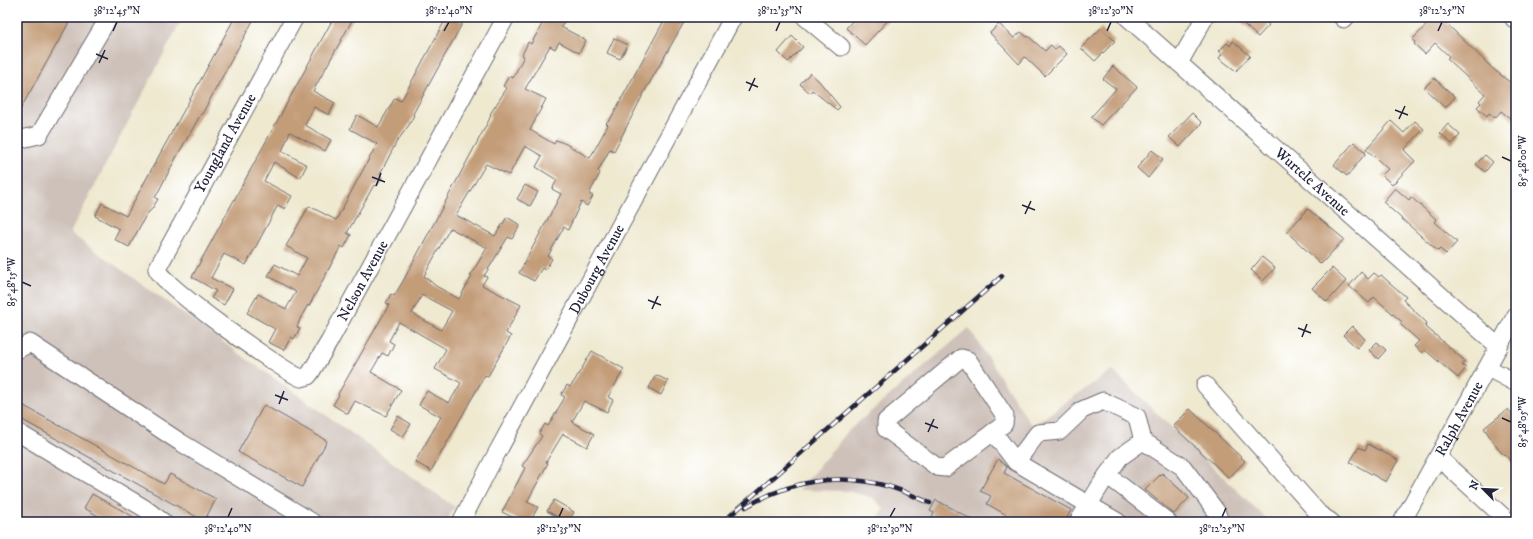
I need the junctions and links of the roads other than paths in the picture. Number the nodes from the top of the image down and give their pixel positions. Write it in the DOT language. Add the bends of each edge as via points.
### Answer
graph roads {
  1 [pos="109,17"];
  2 [pos="295,17"];
  3 [pos="506,17"];
  4 [pos="733,17"];
  5 [pos="805,17"];
  6 [pos="1127,17"];
  7 [pos="1205,17"];
  8 [pos="1342,17"];
  9 [pos="1346,17"];
  10 [pos="841,48"];
  11 [pos="1179,63"];
  12 [pos="17,140"];
  13 [pos="157,269"];
  14 [pos="1516,315"];
  15 [pos="1499,347"];
  16 [pos="17,350"];
  17 [pos="1488,368"];
  18 [pos="1516,383"];
  19 [pos="1205,385"];
  20 [pos="17,432"];
  21 [pos="993,432"];
  22 [pos="1143,440"];
  23 [pos="1438,456"];
  24 [pos="1016,462"];
  25 [pos="1107,475"];
  26 [pos="1088,504"];
  27 [pos="163,522"];
  28 [pos="312,522"];
  29 [pos="461,522"];
  30 [pos="1078,522"];
  31 [pos="1118,522"];
  32 [pos="1168,522"];
  33 [pos="1220,522"];
  34 [pos="1331,522"];
  35 [pos="1402,522"];
  36 [pos="1509,522"];
  1 -- 12 [label="street" via="39,135"];
  2 -- 13 [label="street, Youngland Avenue"];
  3 -- 13 [label="street, Nelson Avenue" via="308,376 301,378 291,374 264,355 175,289"];
  4 -- 29 [label="street, Dubourg Avenue"];
  5 -- 10 [label="street"];
  6 -- 11 [label="street, Wurtele Avenue"];
  7 -- 11 [label="street"];
  8 -- 9 [label="street"];
  11 -- 15 [label="street, Wurtele Avenue"];
  14 -- 15 [label="street, Ralph Avenue"];
  15 -- 17 [label="street, Ralph Avenue"];
  16 -- 28 [label="street" via="30,343 180,442"];
  17 -- 18 [label="street"];
  17 -- 23 [label="street, Ralph Avenue"];
  19 -- 34 [label="street" via="1319,514"];
  20 -- 27 [label="street"];
  21 -- 21 [label="street" via="1004,424 1005,416 968,360 961,358 886,421 886,429 937,467 944,468"];
  21 -- 24 [label="street"];
  22 -- 24 [label="street" via="1137,417 1103,401 1082,410 1060,431 1038,433"];
  22 -- 25 [label="street" via="1120,457"];
  22 -- 33 [label="street" via="1183,467 1216,511"];
  23 -- 35 [label="street, Ralph Avenue"];
  23 -- 36 [label="street"];
  24 -- 26 [label="street"];
  25 -- 26 [label="street"];
  25 -- 32 [label="street"];
  26 -- 30 [label="street"];
  26 -- 31 [label="street"];
}
